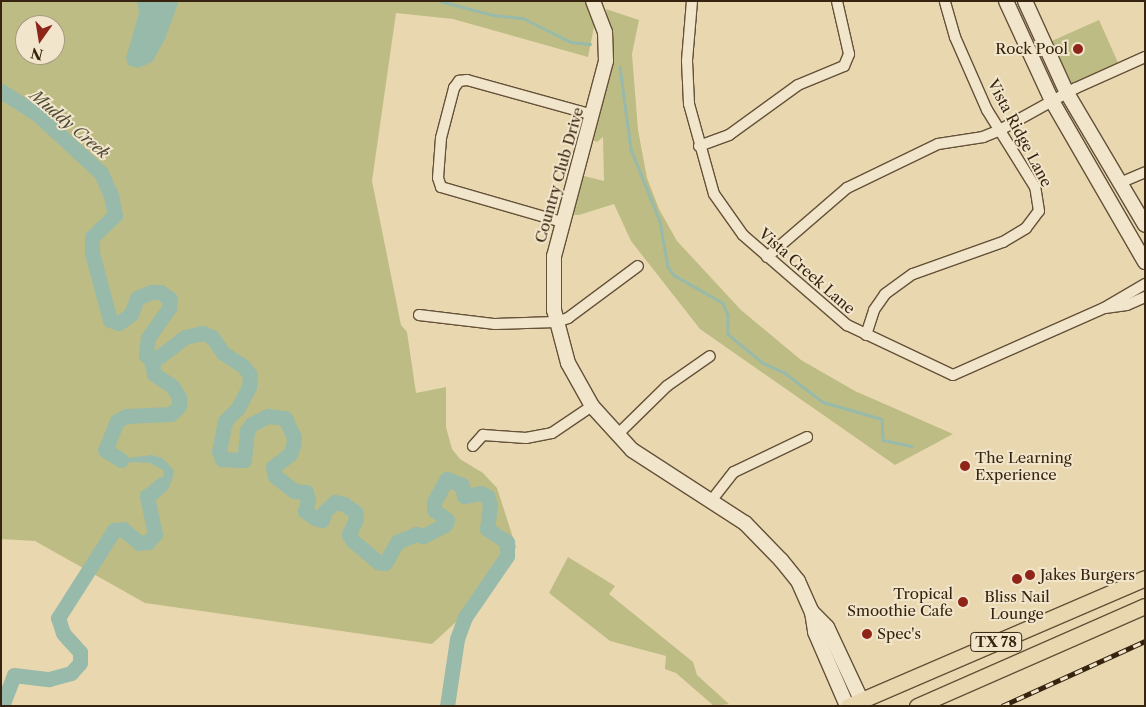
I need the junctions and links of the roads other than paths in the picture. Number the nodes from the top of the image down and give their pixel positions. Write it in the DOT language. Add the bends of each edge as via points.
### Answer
graph roads {
  1 [pos="593,1"];
  2 [pos="692,1"];
  3 [pos="837,1"];
  4 [pos="945,1"];
  5 [pos="1006,1"];
  6 [pos="1025,1"];
  7 [pos="1145,57"];
  8 [pos="1067,93"];
  9 [pos="1052,100"];
  10 [pos="593,116"];
  11 [pos="998,131"];
  12 [pos="699,146"];
  13 [pos="1145,172"];
  14 [pos="1122,182"];
  15 [pos="562,222"];
  16 [pos="1145,225"];
  17 [pos="768,257"];
  18 [pos="1145,262"];
  19 [pos="638,266"];
  20 [pos="1145,284"];
  21 [pos="1145,297"];
  22 [pos="1104,308"];
  23 [pos="419,315"];
  24 [pos="556,322"];
  25 [pos="866,335"];
  26 [pos="710,356"];
  27 [pos="592,406"];
  28 [pos="617,435"];
  29 [pos="807,437"];
  30 [pos="473,446"];
  31 [pos="711,501"];
  32 [pos="1145,578"];
  33 [pos="1126,586"];
  34 [pos="1145,606"];
  35 [pos="1057,645"];
  36 [pos="855,704"];
  37 [pos="917,706"];
  1 -- 10 [label="street, Country Club Drive" via="605,32 607,50"];
  2 -- 12 [label="street, Vista Creek Lane" via="687,84"];
  3 -- 12 [label="street" via="849,54 844,66 798,85 729,135"];
  4 -- 11 [label="street, Vista Ridge Lane" via="955,37"];
  5 -- 9 [label="street"];
  6 -- 8 [label="street"];
  7 -- 8 [label="street"];
  8 -- 9 [label="street"];
  8 -- 14 [label="street"];
  9 -- 11 [label="street"];
  9 -- 18 [label="street"];
  10 -- 15 [label="street, Country Club Drive"];
  10 -- 15 [label="street" via="467,80 459,81 454,88 441,138 438,178 441,187"];
  11 -- 17 [label="street" via="983,137 938,144 847,188"];
  11 -- 25 [label="street, Vista Ridge Lane" via="1035,187 1039,211 1026,228 1003,242 913,274 885,294 874,310"];
  12 -- 17 [label="street, Vista Creek Lane" via="708,179 722,209 743,235"];
  13 -- 14 [label="street"];
  14 -- 16 [label="street"];
  15 -- 24 [label="street, Country Club Drive" via="554,256"];
  17 -- 25 [label="street, Vista Creek Lane" via="847,325"];
  19 -- 24 [label="street" via="568,318"];
  20 -- 22 [label="street, Vista Creek Lane"];
  21 -- 22 [label="street, Vista Creek Lane" via="1127,305"];
  22 -- 25 [label="street, Vista Creek Lane" via="953,375"];
  23 -- 24 [label="street" via="495,324"];
  24 -- 27 [label="street, Country Club Drive" via="568,363"];
  26 -- 28 [label="street" via="667,386"];
  27 -- 28 [label="street, Country Club Drive"];
  27 -- 30 [label="street" via="552,433 526,438 483,435"];
  28 -- 31 [label="street, Country Club Drive" via="651,465"];
  29 -- 31 [label="street" via="734,472"];
  31 -- 36 [label="street, Country Club Drive" via="745,523 770,546 798,581 812,612 827,627 829,648"];
  32 -- 33 [label="main road, TX 78"];
  33 -- 35 [label="main road" via="1129,602 1067,632"];
  33 -- 36 [label="main road, TX 78"];
  34 -- 35 [label="main road, TX 78"];
  35 -- 37 [label="main road, TX 78"];
}
